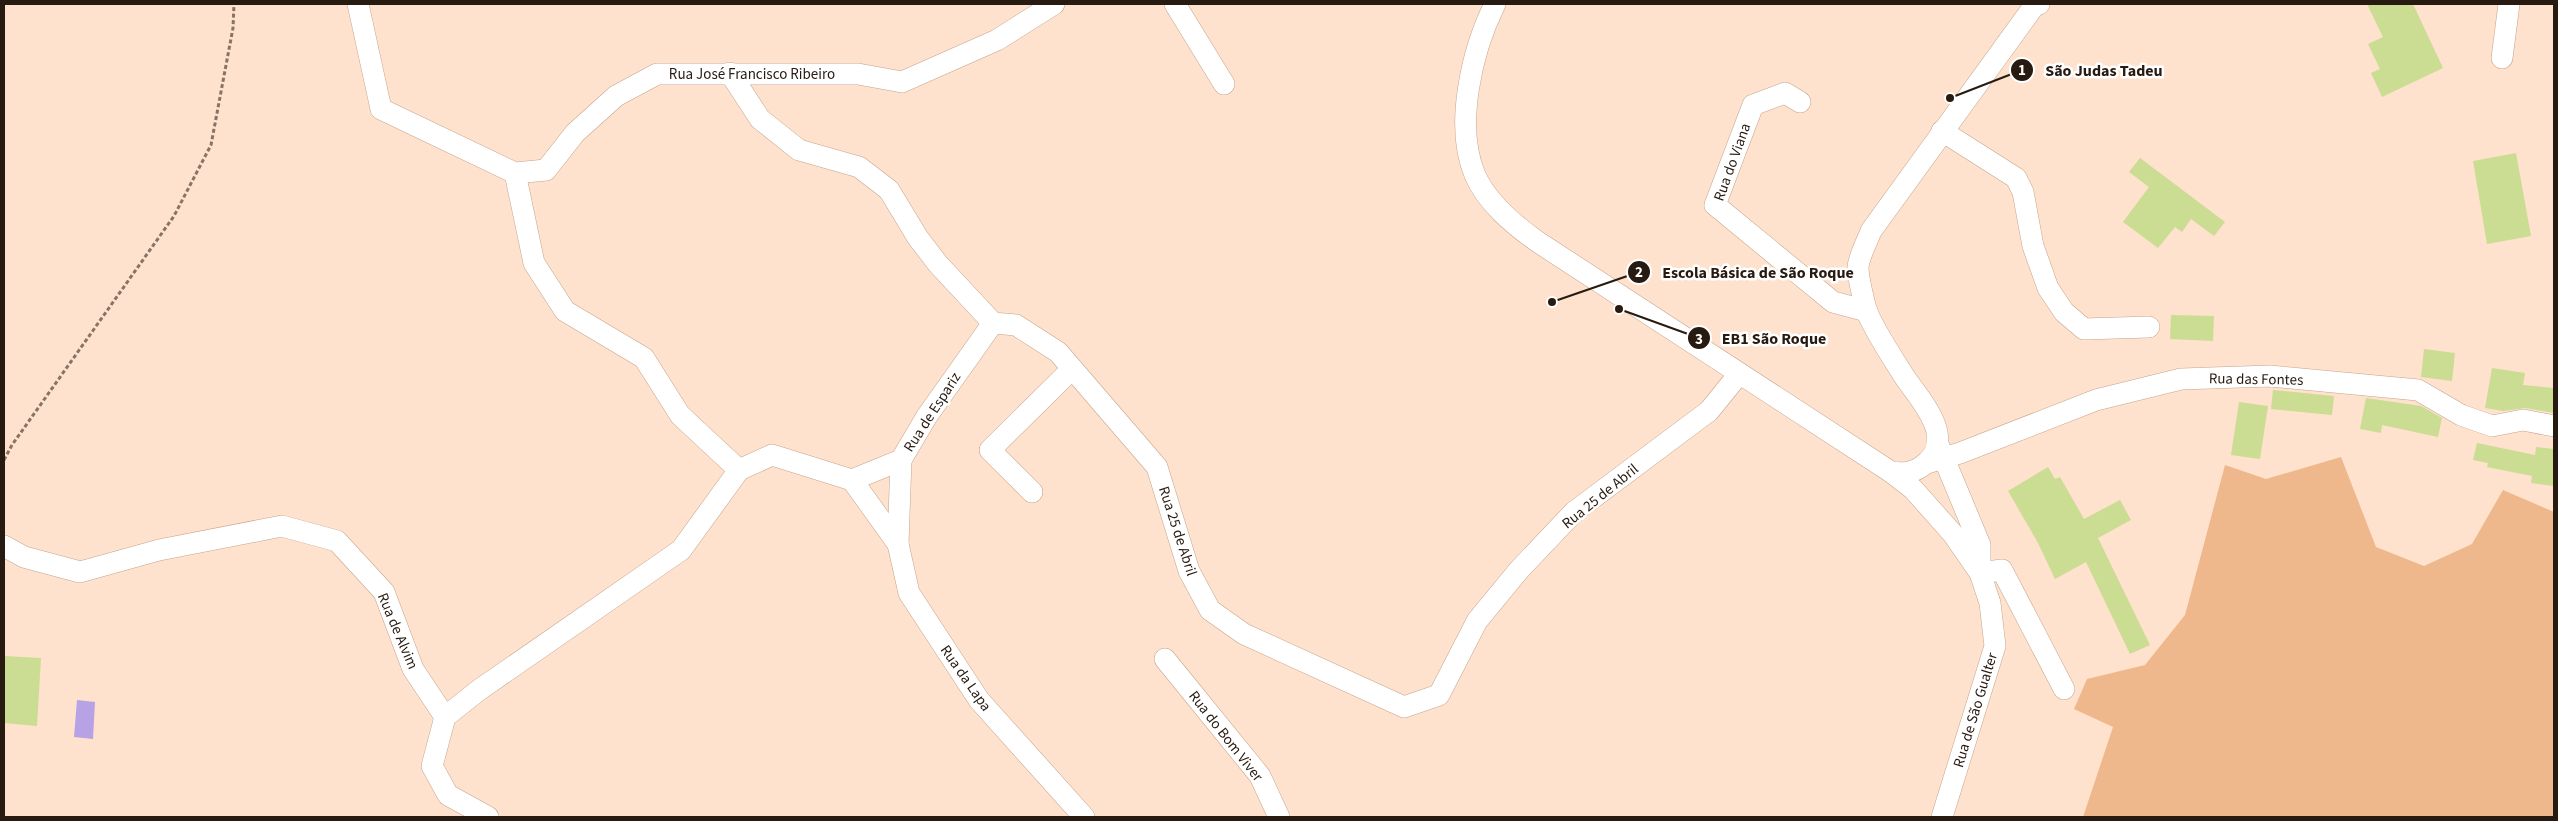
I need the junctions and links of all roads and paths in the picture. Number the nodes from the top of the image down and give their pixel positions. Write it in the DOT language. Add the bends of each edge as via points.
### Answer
graph roads {
  1 [pos="234,4"];
  2 [pos="358,4"];
  3 [pos="1054,4"];
  4 [pos="1175,4"];
  5 [pos="1495,4"];
  6 [pos="2509,4"];
  7 [pos="2034,5"];
  8 [pos="2502,58"];
  9 [pos="730,73"];
  10 [pos="1224,84"];
  11 [pos="1800,102"];
  12 [pos="1942,131"];
  13 [pos="514,174"];
  14 [pos="1867,311"];
  15 [pos="993,323"];
  16 [pos="2149,327"];
  17 [pos="1072,369"];
  18 [pos="1739,374"];
  19 [pos="2554,426"];
  20 [pos="4,460"];
  21 [pos="901,460"];
  22 [pos="1937,462"];
  23 [pos="739,470"];
  24 [pos="852,480"];
  25 [pos="1032,492"];
  26 [pos="898,544"];
  27 [pos="4,546"];
  28 [pos="1980,573"];
  29 [pos="1165,659"];
  30 [pos="2064,689"];
  31 [pos="445,717"];
  32 [pos="488,817"];
  33 [pos="1084,817"];
  34 [pos="1279,817"];
  35 [pos="1942,817"];
  1 -- 20 [label="path" via="233,28 211,145 174,216"];
  2 -- 13 [label="street" via="381,109"];
  3 -- 9 [label="street, Rua José Francisco Ribeiro" via="997,40 902,82 858,74"];
  4 -- 10 [label="street"];
  5 -- 18 [label="street" via="1482,30 1466,106 1467,145 1475,176 1496,206 1517,227"];
  6 -- 8 [label="street"];
  7 -- 12 [label="street"];
  9 -- 13 [label="street, Rua José Francisco Ribeiro" via="657,74 616,96 575,133 546,170"];
  9 -- 15 [label="street" via="760,119 799,150 859,167 889,190 938,264"];
  11 -- 14 [label="street, Rua do Viana" via="1785,93 1753,105 1714,205 1833,302"];
  12 -- 14 [label="street" via="1871,231 1858,267"];
  12 -- 16 [label="street" via="2016,178 2023,192 2033,246 2048,288 2064,312 2084,329"];
  13 -- 23 [label="street" via="534,263 564,311 644,358 680,415"];
  14 -- 22 [label="street" via="1902,374 1930,410 1935,425"];
  15 -- 17 [label="street, Rua 25 de Abril" via="1016,325 1058,352"];
  15 -- 21 [label="street, Rua de Espariz" via="927,416"];
  17 -- 18 [label="street, Rua 25 de Abril" via="1157,467 1189,571 1210,610 1244,634 1404,707 1440,695 1477,621 1519,570 1574,512 1710,411"];
  17 -- 25 [label="street" via="990,450"];
  18 -- 22 [label="street, Rua das Fontes" via="1891,472 1903,474"];
  19 -- 22 [label="street, Rua das Fontes" via="2523,420 2492,426 2461,414 2418,390 2270,376 2181,379 2096,400"];
  21 -- 24 [label="street, Rua de Espariz"];
  21 -- 26 [label="street"];
  22 -- 28 [label="street, Rua de São Gualter" via="1953,534"];
  22 -- 28 [label="street, Rua de São Gualter" via="1980,546"];
  23 -- 24 [label="street" via="772,455"];
  23 -- 31 [label="street" via="682,550"];
  24 -- 26 [label="street"];
  26 -- 33 [label="street, Rua da Lapa" via="909,593 979,700"];
  27 -- 31 [label="street, Rua de Alvim" via="24,557 80,572 159,550 282,526 337,541 384,592 412,669"];
  28 -- 30 [label="street" via="2002,570"];
  28 -- 35 [label="street, Rua de São Gualter" via="1990,603 1995,646"];
  29 -- 34 [label="street, Rua do Bom Viver" via="1260,776"];
  31 -- 32 [label="street" via="432,766 448,796"];
}
